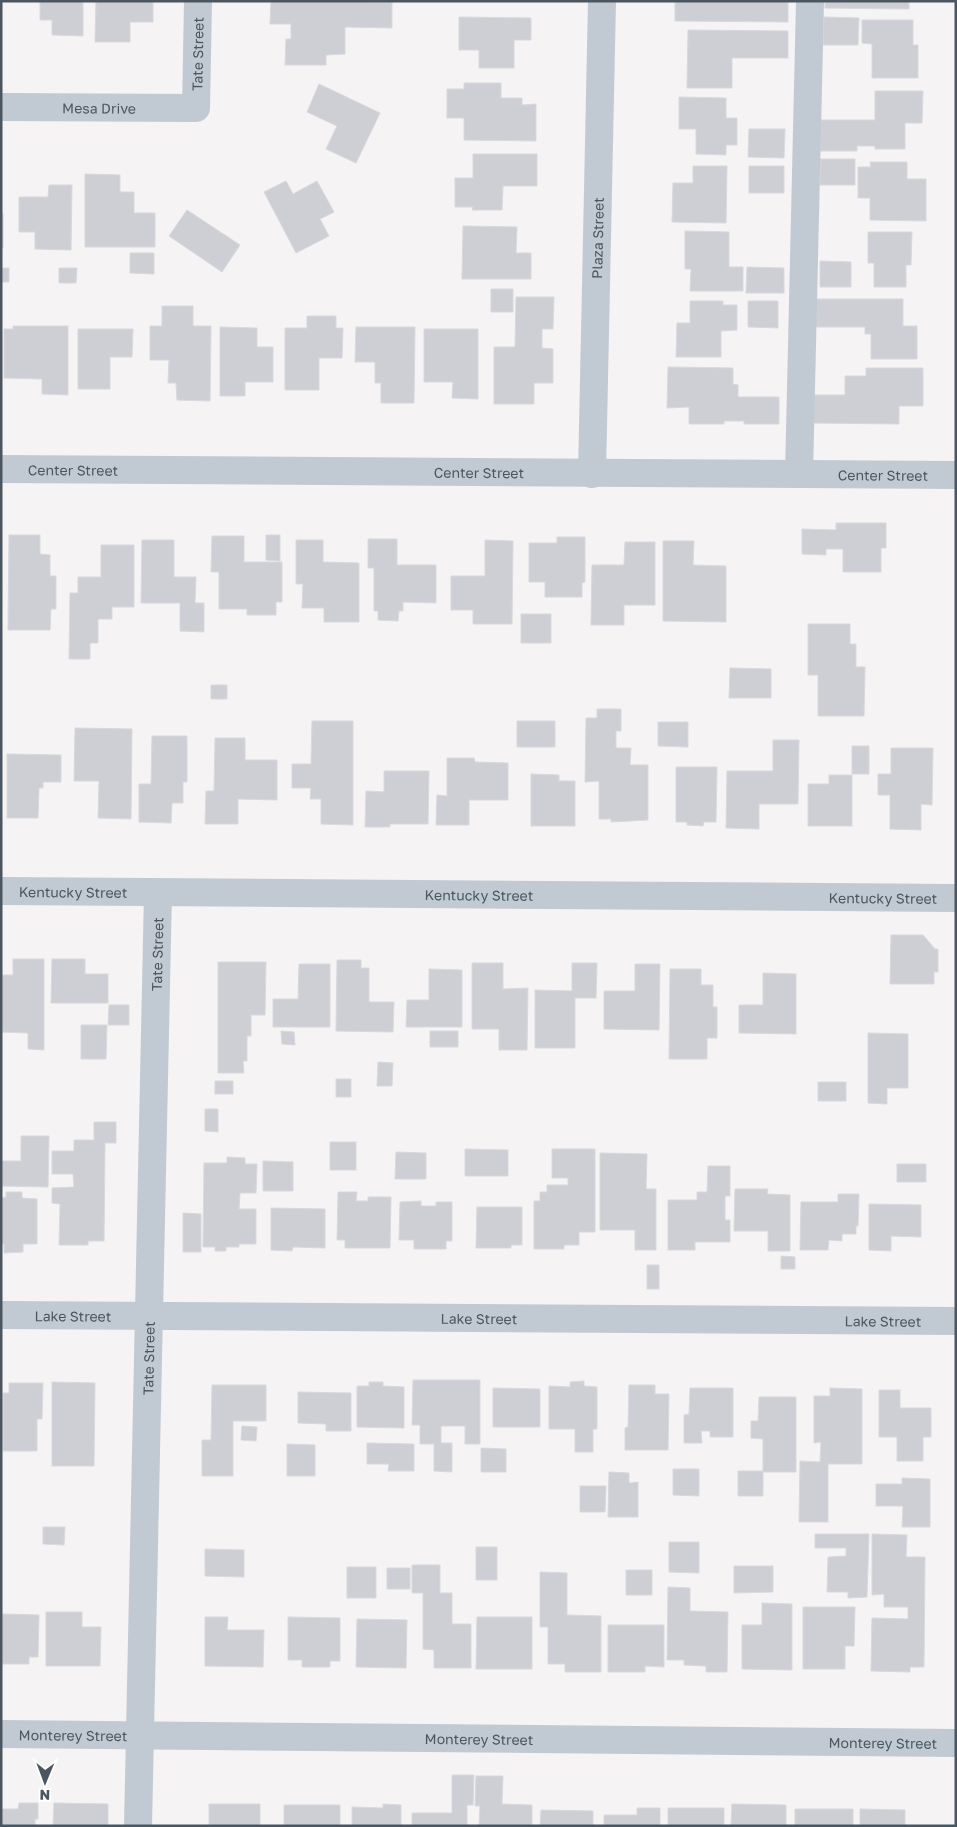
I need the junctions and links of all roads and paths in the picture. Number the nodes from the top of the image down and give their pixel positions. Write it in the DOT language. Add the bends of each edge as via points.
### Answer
graph roads {
  1 [pos="198,1"];
  2 [pos="602,1"];
  3 [pos="810,1"];
  4 [pos="1,107"];
  5 [pos="196,108"];
  6 [pos="1,469"];
  7 [pos="592,474"];
  8 [pos="799,474"];
  9 [pos="956,475"];
  10 [pos="1,891"];
  11 [pos="158,892"];
  12 [pos="956,898"];
  13 [pos="1,1315"];
  14 [pos="149,1316"];
  15 [pos="956,1321"];
  16 [pos="1,1734"];
  17 [pos="140,1735"];
  18 [pos="956,1743"];
  19 [pos="138,1826"];
  1 -- 5 [label="street, Tate Street"];
  2 -- 7 [label="street, Plaza Street"];
  3 -- 8 [label="street"];
  4 -- 5 [label="street, Mesa Drive"];
  6 -- 7 [label="street, Center Street"];
  7 -- 8 [label="street, Center Street"];
  8 -- 9 [label="street, Center Street"];
  10 -- 11 [label="street, Kentucky Street"];
  11 -- 12 [label="street, Kentucky Street"];
  11 -- 14 [label="street, Tate Street"];
  13 -- 14 [label="street, Lake Street"];
  14 -- 15 [label="street, Lake Street"];
  14 -- 17 [label="street, Tate Street"];
  16 -- 17 [label="street, Monterey Street"];
  17 -- 18 [label="street, Monterey Street"];
  17 -- 19 [label="street, Tate Street"];
}
